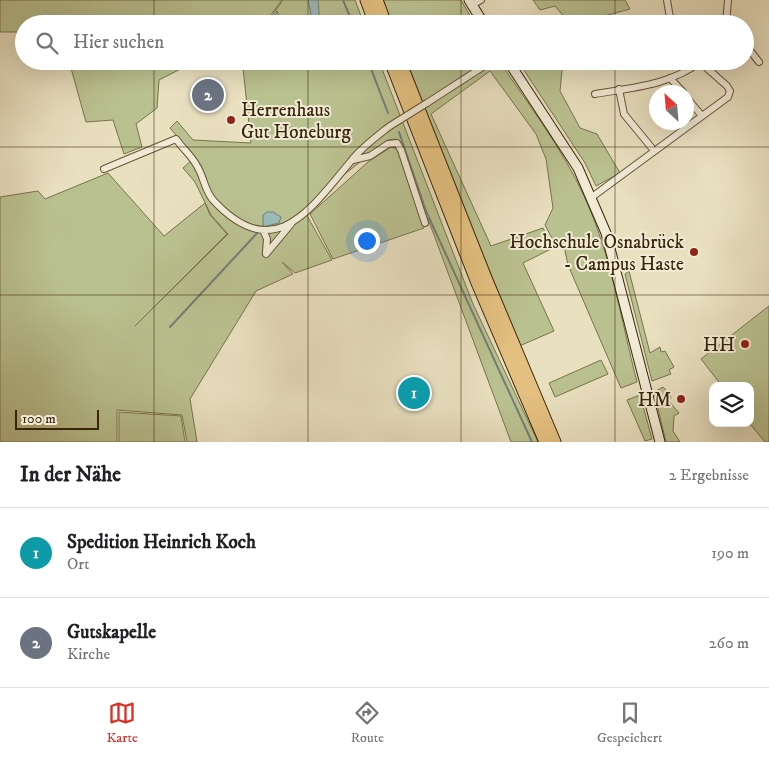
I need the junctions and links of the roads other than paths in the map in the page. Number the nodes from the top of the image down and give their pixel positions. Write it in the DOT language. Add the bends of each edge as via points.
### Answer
graph roads {
  1 [pos="366,0"];
  2 [pos="377,0"];
  3 [pos="481,0"];
  4 [pos="667,0"];
  5 [pos="728,0"];
  6 [pos="470,2"];
  7 [pos="372,15"];
  8 [pos="383,15"];
  9 [pos="478,15"];
  10 [pos="670,15"];
  11 [pos="727,15"];
  12 [pos="754,56"];
  13 [pos="759,62"];
  14 [pos="393,70"];
  15 [pos="404,70"];
  16 [pos="478,70"];
  17 [pos="514,70"];
  18 [pos="684,70"];
  19 [pos="709,70"];
  20 [pos="670,78"];
  21 [pos="676,85"];
  22 [pos="619,89"];
  23 [pos="595,94"];
  24 [pos="694,106"];
  25 [pos="702,116"];
  26 [pos="651,147"];
  27 [pos="352,160"];
  28 [pos="104,169"];
  29 [pos="592,197"];
  30 [pos="292,223"];
  31 [pos="425,223"];
  32 [pos="261,229"];
  33 [pos="545,442"];
  34 [pos="555,442"];
  35 [pos="660,442"];
  1 -- 7 [label="highway"];
  2 -- 8 [label="highway"];
  3 -- 6 [label="street"];
  4 -- 10 [label="street"];
  5 -- 11 [label="street"];
  6 -- 9 [label="street"];
  12 -- 13 [label="street"];
  14 -- 33 [label="highway" via="476,283"];
  15 -- 34 [label="highway"];
  16 -- 27 [label="street, bridge" via="390,126"];
  17 -- 29 [label="street" via="556,132"];
  18 -- 20 [label="street"];
  19 -- 25 [label="street" via="730,91 728,97"];
  20 -- 21 [label="street"];
  20 -- 22 [label="street"];
  22 -- 23 [label="street"];
  22 -- 26 [label="street" via="624,114"];
  24 -- 25 [label="street"];
  25 -- 29 [label="street"];
  27 -- 30 [label="street" via="310,210"];
  27 -- 31 [label="street" via="370,156 388,144 397,144 402,150"];
  28 -- 32 [label="street" via="176,139 198,166 204,187 214,201 236,220 248,227"];
  29 -- 35 [label="street" via="606,233"];
  30 -- 32 [label="street"];
  30 -- 32 [label="street" via="266,254 268,247"];
}
